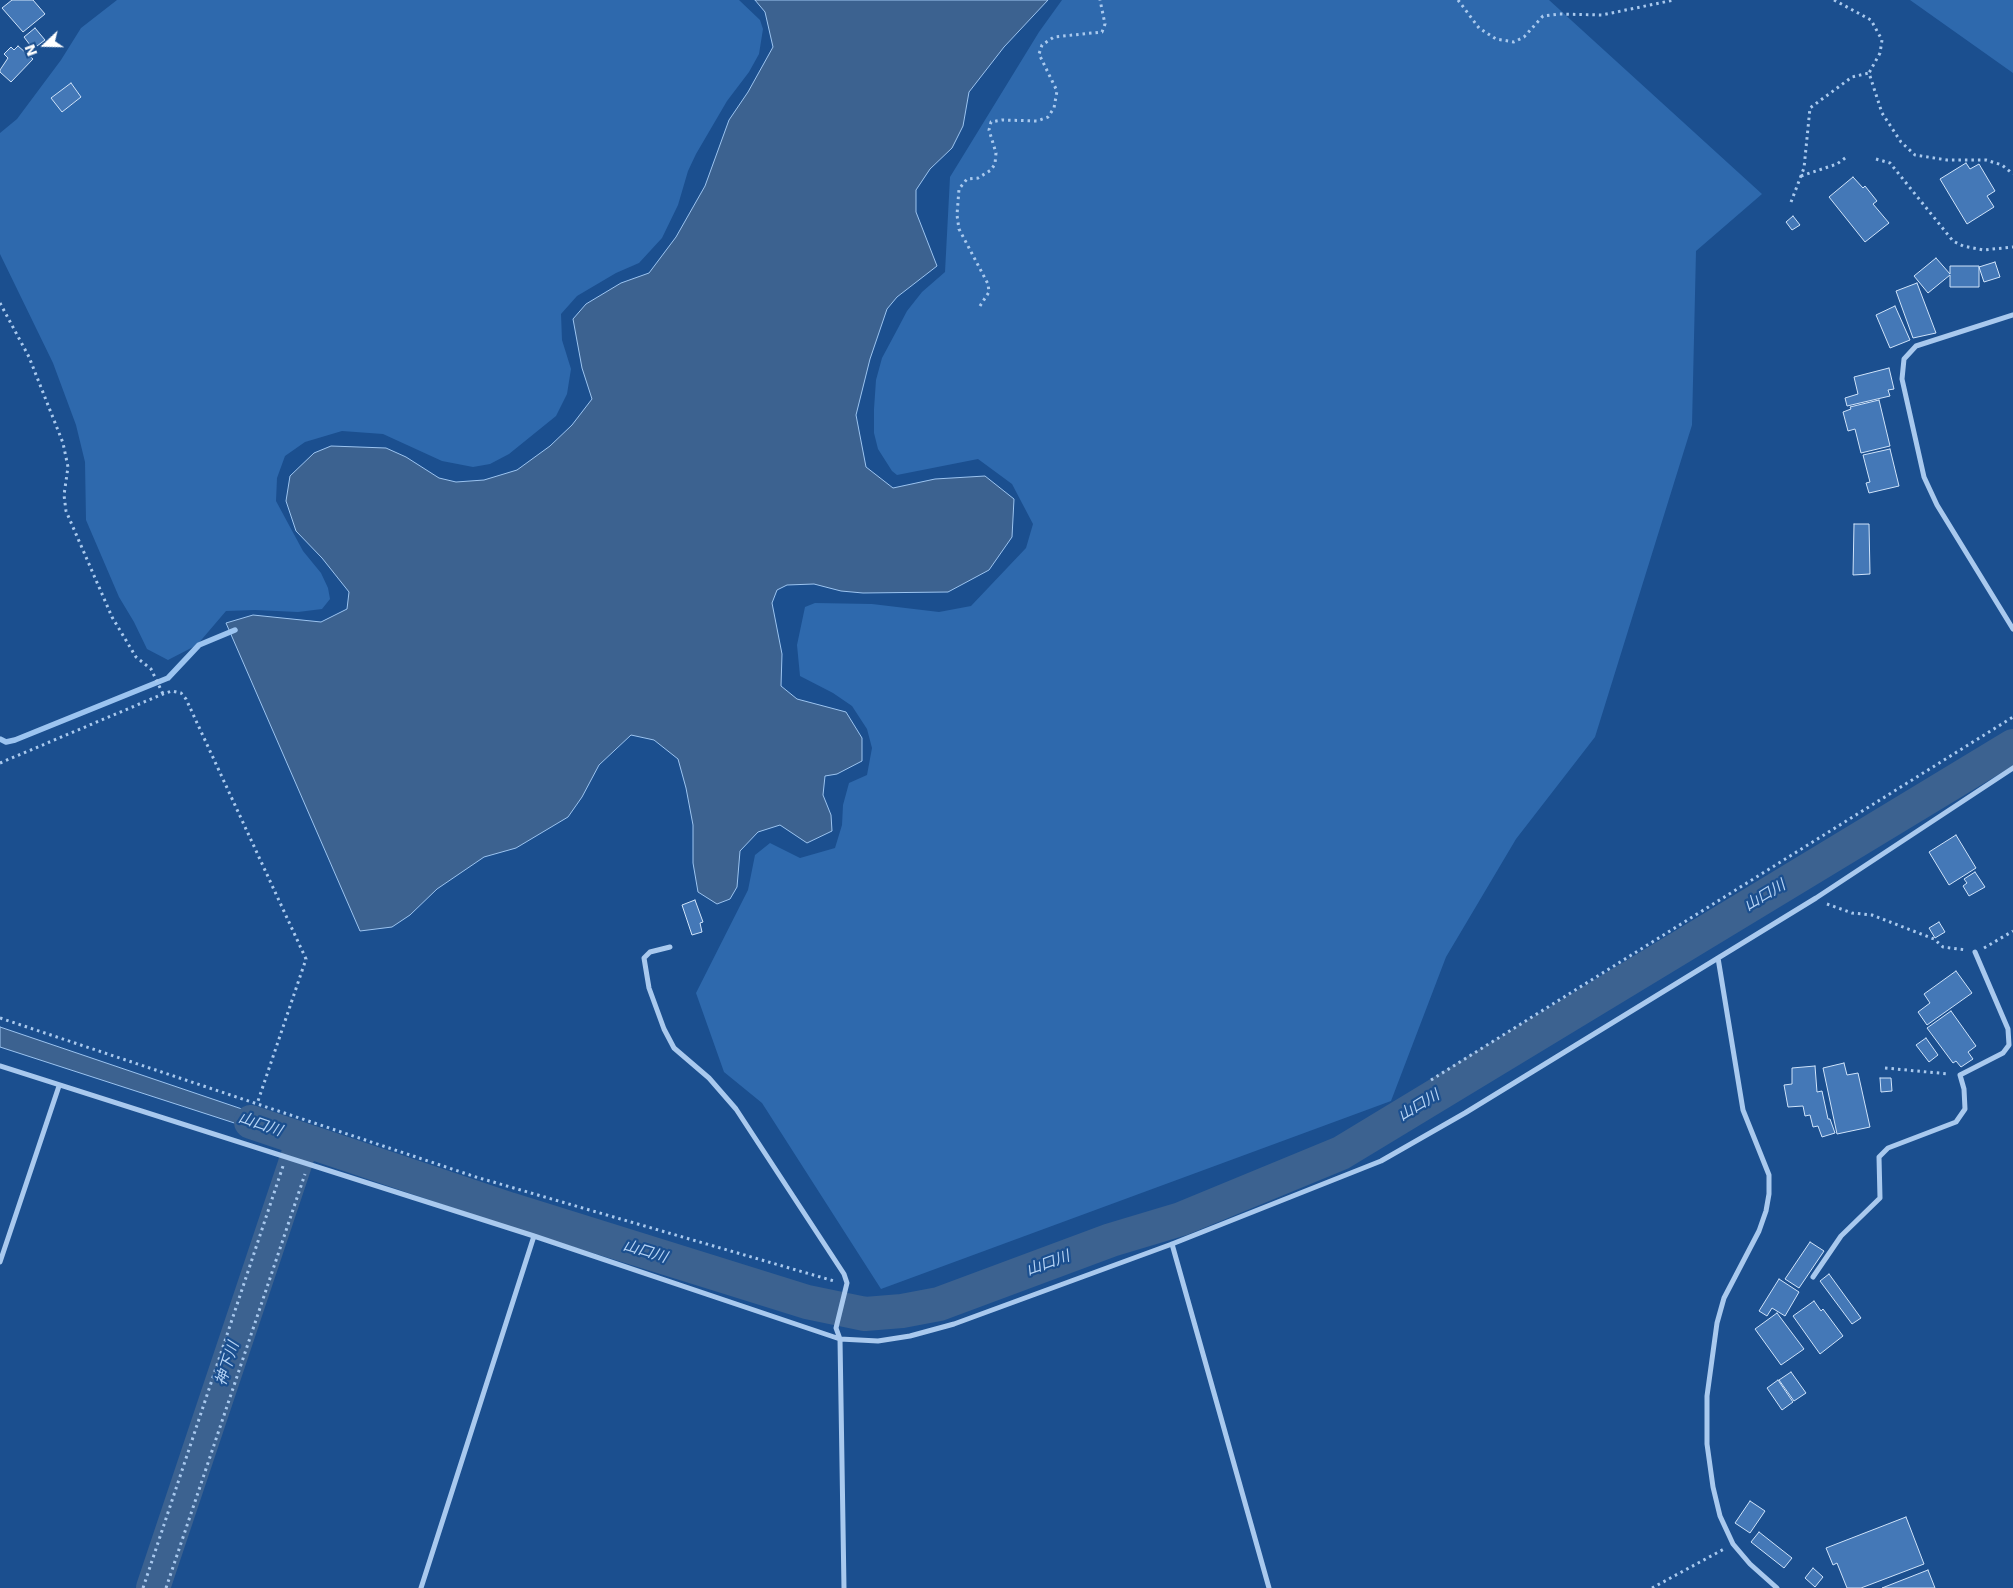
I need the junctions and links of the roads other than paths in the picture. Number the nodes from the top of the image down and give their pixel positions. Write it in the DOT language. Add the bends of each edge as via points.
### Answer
graph roads {
  1 [pos="2013,316"];
  2 [pos="2013,630"];
  3 [pos="2013,768"];
  4 [pos="670,947"];
  5 [pos="1975,952"];
  6 [pos="1718,958"];
  7 [pos="0,1066"];
  8 [pos="59,1086"];
  9 [pos="534,1236"];
  10 [pos="1172,1244"];
  11 [pos="0,1262"];
  12 [pos="1813,1277"];
  13 [pos="840,1339"];
  14 [pos="421,1588"];
  15 [pos="844,1588"];
  16 [pos="1269,1588"];
  17 [pos="1777,1588"];
  1 -- 2 [label="street" via="1916,346 1904,359 1902,379 1924,477 1937,505"];
  3 -- 6 [label="street" via="1816,898"];
  4 -- 13 [label="street" via="650,952 644,958 649,988 664,1029 674,1048 709,1078 736,1108 844,1274 846,1291 836,1328"];
  5 -- 12 [label="street" via="2010,1036 2008,1044 2003,1052 1960,1075 1965,1109 1956,1122 1883,1152 1878,1167 1880,1198 1841,1236"];
  6 -- 10 [label="street" via="1381,1161"];
  6 -- 17 [label="street" via="1742,1110 1769,1175 1766,1211 1759,1231 1724,1298 1711,1356 1707,1444 1720,1516 1733,1544"];
  7 -- 8 [label="street"];
  8 -- 9 [label="street"];
  8 -- 11 [label="street"];
  9 -- 13 [label="street"];
  9 -- 14 [label="street"];
  10 -- 13 [label="street" via="954,1324 878,1341"];
  10 -- 16 [label="street"];
  13 -- 15 [label="street"];
}
